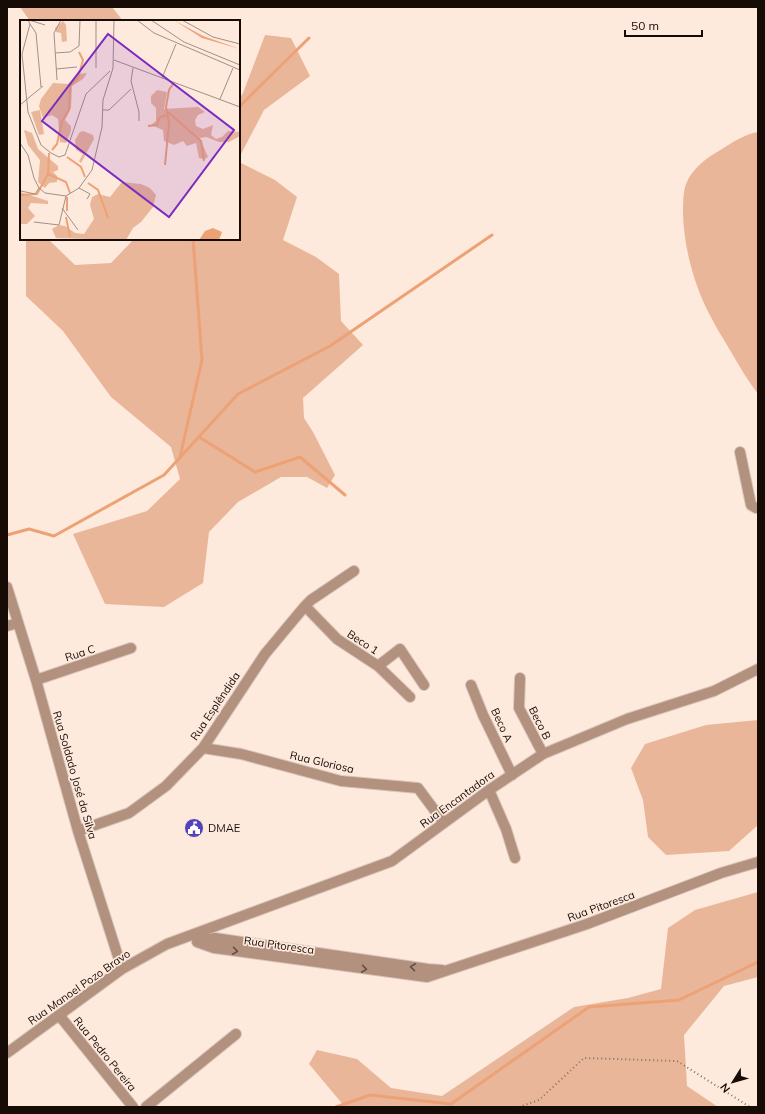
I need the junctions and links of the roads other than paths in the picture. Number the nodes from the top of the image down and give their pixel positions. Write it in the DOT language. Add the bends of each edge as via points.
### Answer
graph roads {
  1 [pos="740,452"];
  2 [pos="758,508"];
  3 [pos="354,571"];
  4 [pos="7,586"];
  5 [pos="305,606"];
  6 [pos="18,623"];
  7 [pos="7,626"];
  8 [pos="131,648"];
  9 [pos="378,666"];
  10 [pos="758,669"];
  11 [pos="520,678"];
  12 [pos="36,680"];
  13 [pos="424,685"];
  14 [pos="471,685"];
  15 [pos="410,697"];
  16 [pos="203,748"];
  17 [pos="543,754"];
  18 [pos="512,775"];
  19 [pos="489,790"];
  20 [pos="444,823"];
  21 [pos="78,831"];
  22 [pos="515,858"];
  23 [pos="758,862"];
  24 [pos="167,944"];
  25 [pos="122,969"];
  26 [pos="59,1015"];
  27 [pos="236,1034"];
  28 [pos="7,1053"];
  29 [pos="133,1107"];
  30 [pos="146,1107"];
  1 -- 2 [label="street" via="751,505"];
  3 -- 5 [label="street, Rua Esplêndida"];
  4 -- 6 [label="street, Rua Soldado José da Silva"];
  5 -- 9 [label="street, Beco 1" via="337,640"];
  5 -- 16 [label="street, Rua Esplêndida" via="265,654"];
  6 -- 7 [label="street"];
  6 -- 12 [label="street, Rua Soldado José da Silva"];
  8 -- 12 [label="street, Rua C"];
  9 -- 13 [label="street" via="400,649"];
  9 -- 15 [label="street, Beco 1"];
  10 -- 17 [label="street, Rua Encantadora" via="714,691 627,719"];
  11 -- 17 [label="street, Beco B" via="519,708"];
  12 -- 21 [label="street, Rua Soldado José da Silva"];
  14 -- 18 [label="street, Beco A"];
  16 -- 20 [label="street, Rua Gloriosa" via="241,754 340,781 418,788"];
  16 -- 21 [label="street, Rua Esplêndida" via="166,786 128,813"];
  17 -- 18 [label="street, Rua Encantadora"];
  18 -- 19 [label="street, Rua Encantadora"];
  19 -- 20 [label="street, Rua Encantadora"];
  19 -- 22 [label="street"];
  20 -- 24 [label="street, Rua Encantadora" via="392,861"];
  21 -- 25 [label="street, Rua Soldado José da Silva"];
  23 -- 24 [label="street, Rua Pitoresca" via="452,970 428,969 215,938"];
  24 -- 25 [label="street, Rua Manoel Pozo Bravo"];
  25 -- 26 [label="street, Rua Manoel Pozo Bravo"];
  26 -- 28 [label="street, Rua Manoel Pozo Bravo"];
  26 -- 29 [label="street, Rua Pedro Pereira"];
  27 -- 30 [label="street"];
}
